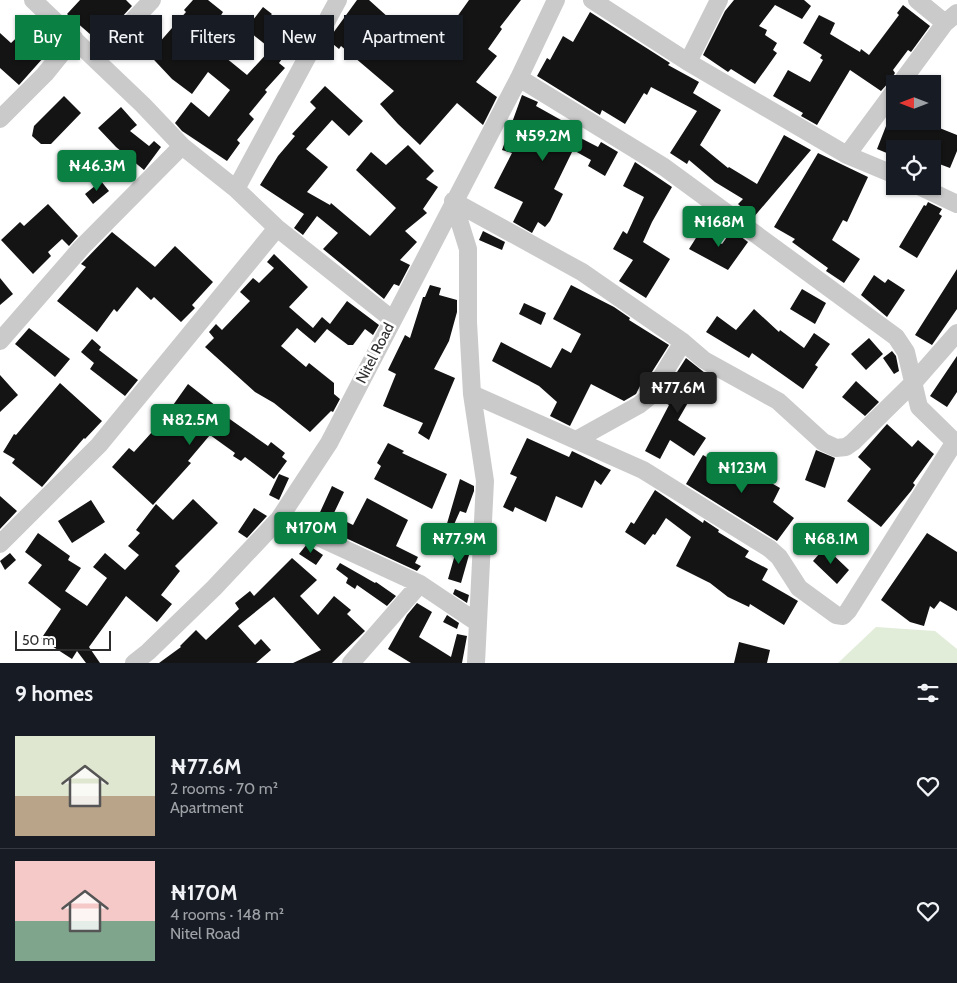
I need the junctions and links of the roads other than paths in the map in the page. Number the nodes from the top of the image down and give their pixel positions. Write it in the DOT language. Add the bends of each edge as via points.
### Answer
graph roads {
  1 [pos="33,0"];
  2 [pos="152,0"];
  3 [pos="338,0"];
  4 [pos="556,0"];
  5 [pos="592,0"];
  6 [pos="719,0"];
  7 [pos="916,0"];
  8 [pos="49,15"];
  9 [pos="138,15"];
  10 [pos="951,18"];
  11 [pos="80,44"];
  12 [pos="90,54"];
  13 [pos="56,60"];
  14 [pos="96,60"];
  15 [pos="688,62"];
  16 [pos="907,75"];
  17 [pos="519,78"];
  18 [pos="886,102"];
  19 [pos="0,119"];
  20 [pos="182,146"];
  21 [pos="846,155"];
  22 [pos="886,171"];
  23 [pos="236,189"];
  24 [pos="938,195"];
  25 [pos="453,201"];
  26 [pos="957,204"];
  27 [pos="277,228"];
  28 [pos="393,320"];
  29 [pos="957,334"];
  30 [pos="0,340"];
  31 [pos="683,342"];
  32 [pos="913,383"];
  33 [pos="472,394"];
  34 [pos="576,440"];
  35 [pos="956,444"];
  36 [pos="279,519"];
  37 [pos="0,544"];
  38 [pos="420,584"];
  39 [pos="478,623"];
  40 [pos="153,658"];
  41 [pos="134,663"];
  42 [pos="351,663"];
  43 [pos="476,663"];
  1 -- 8 [label="street"];
  2 -- 9 [label="street"];
  3 -- 23 [label="street"];
  4 -- 17 [label="street, Nitel Road"];
  5 -- 15 [label="street"];
  6 -- 15 [label="street"];
  7 -- 10 [label="street"];
  10 -- 16 [label="street"];
  11 -- 12 [label="street"];
  13 -- 19 [label="street"];
  14 -- 20 [label="street"];
  15 -- 21 [label="street"];
  17 -- 25 [label="street, Nitel Road"];
  17 -- 32 [label="street" via="664,167 896,337 906,352"];
  18 -- 21 [label="street"];
  20 -- 23 [label="street"];
  20 -- 30 [label="street" via="82,247"];
  21 -- 22 [label="street"];
  23 -- 27 [label="street"];
  24 -- 26 [label="street"];
  25 -- 28 [label="street, Nitel Road"];
  25 -- 31 [label="street" via="582,272"];
  25 -- 33 [label="street" via="468,249"];
  27 -- 28 [label="street"];
  27 -- 37 [label="street" via="99,446"];
  28 -- 36 [label="street, Nitel Road" via="329,442"];
  29 -- 32 [label="street"];
  31 -- 32 [label="street" via="704,360 778,401 823,442 836,448 853,442"];
  31 -- 34 [label="street" via="649,397"];
  32 -- 35 [label="street" via="919,407"];
  33 -- 34 [label="street"];
  33 -- 39 [label="street" via="486,481"];
  34 -- 35 [label="street" via="643,470 770,549 799,588 836,615 843,616"];
  36 -- 38 [label="street"];
  36 -- 40 [label="street, Nitel Road"];
  38 -- 39 [label="street"];
  38 -- 42 [label="street"];
  39 -- 43 [label="street"];
  40 -- 41 [label="street, Nitel Road"];
}
